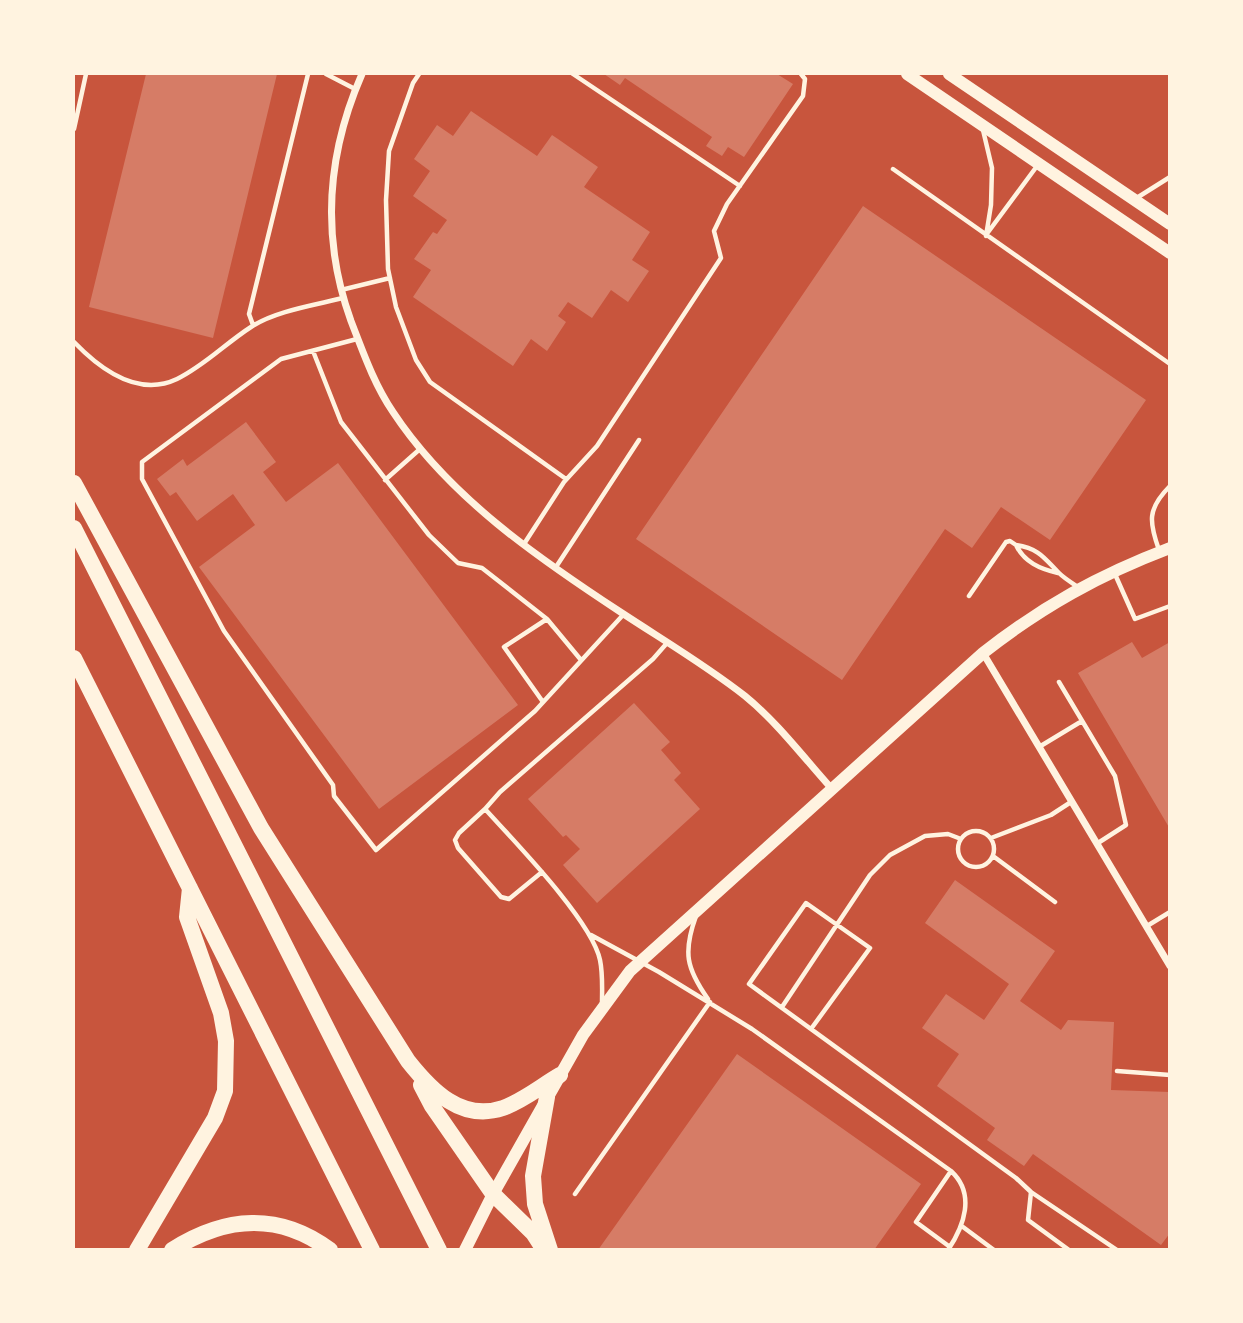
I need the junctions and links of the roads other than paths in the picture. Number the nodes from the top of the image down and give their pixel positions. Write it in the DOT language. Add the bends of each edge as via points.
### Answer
graph roads {
  1 [pos="86,74"];
  2 [pos="308,74"];
  3 [pos="326,74"];
  4 [pos="362,74"];
  5 [pos="419,74"];
  6 [pos="573,74"];
  7 [pos="801,74"];
  8 [pos="907,74"];
  9 [pos="949,74"];
  10 [pos="355,89"];
  11 [pos="982,125"];
  12 [pos="74,129"];
  13 [pos="1039,164"];
  14 [pos="893,169"];
  15 [pos="1170,177"];
  16 [pos="740,186"];
  17 [pos="1134,200"];
  18 [pos="1170,224"];
  19 [pos="986,236"];
  20 [pos="1170,253"];
  21 [pos="390,278"];
  22 [pos="342,294"];
  23 [pos="253,326"];
  24 [pos="358,339"];
  25 [pos="74,342"];
  26 [pos="313,351"];
  27 [pos="1170,365"];
  28 [pos="639,440"];
  29 [pos="421,449"];
  30 [pos="566,479"];
  31 [pos="385,481"];
  32 [pos="74,483"];
  33 [pos="1170,486"];
  34 [pos="74,528"];
  35 [pos="524,544"];
  36 [pos="1016,545"];
  37 [pos="1165,549"];
  38 [pos="556,566"];
  39 [pos="1114,571"];
  40 [pos="1058,573"];
  41 [pos="1078,588"];
  42 [pos="969,596"];
  43 [pos="1170,607"];
  44 [pos="624,614"];
  45 [pos="547,619"];
  46 [pos="667,642"];
  47 [pos="984,653"];
  48 [pos="74,658"];
  49 [pos="581,660"];
  50 [pos="1059,682"];
  51 [pos="543,702"];
  52 [pos="1082,721"];
  53 [pos="1039,747"];
  54 [pos="831,789"];
  55 [pos="1072,802"];
  56 [pos="485,809"];
  57 [pos="991,838"];
  58 [pos="961,839"];
  59 [pos="1097,844"];
  60 [pos="993,856"];
  61 [pos="541,872"];
  62 [pos="190,888"];
  63 [pos="1055,902"];
  64 [pos="699,909"];
  65 [pos="1170,912"];
  66 [pos="837,924"];
  67 [pos="1146,926"];
  68 [pos="591,935"];
  69 [pos="639,963"];
  70 [pos="1170,966"];
  71 [pos="710,1002"];
  72 [pos="782,1007"];
  73 [pos="602,1008"];
  74 [pos="811,1029"];
  75 [pos="408,1061"];
  76 [pos="1117,1071"];
  77 [pos="560,1075"];
  78 [pos="1170,1075"];
  79 [pos="547,1097"];
  80 [pos="951,1171"];
  81 [pos="1031,1192"];
  82 [pos="575,1194"];
  83 [pos="493,1195"];
  84 [pos="962,1227"];
  85 [pos="949,1248"];
  86 [pos="137,1250"];
  87 [pos="173,1250"];
  88 [pos="331,1250"];
  89 [pos="372,1250"];
  90 [pos="439,1250"];
  91 [pos="465,1250"];
  92 [pos="544,1250"];
  93 [pos="551,1250"];
  94 [pos="994,1250"];
  95 [pos="1069,1250"];
  96 [pos="1117,1250"];
  1 -- 12 [label="lane"];
  2 -- 23 [label="lane" via="249,314"];
  3 -- 10 [label="lane"];
  4 -- 10 [label="street"];
  5 -- 21 [label="lane" via="389,150"];
  6 -- 16 [label="lane"];
  7 -- 16 [label="lane" via="805,79 803,96"];
  8 -- 11 [label="main road"];
  9 -- 17 [label="main road"];
  10 -- 22 [label="street" via="336,155 330,211"];
  11 -- 13 [label="main road"];
  11 -- 19 [label="lane" via="992,169"];
  13 -- 19 [label="lane"];
  13 -- 20 [label="main road"];
  14 -- 19 [label="lane"];
  15 -- 17 [label="lane"];
  16 -- 30 [label="lane" via="714,231 721,258 597,446"];
  17 -- 18 [label="main road"];
  19 -- 27 [label="lane"];
  21 -- 22 [label="lane"];
  21 -- 30 [label="lane" via="416,360 430,382"];
  22 -- 23 [label="lane"];
  22 -- 24 [label="street"];
  23 -- 25 [label="lane" via="175,380 159,384 128,381 107,372"];
  24 -- 26 [label="lane"];
  24 -- 29 [label="street" via="393,412"];
  26 -- 31 [label="lane" via="341,422"];
  26 -- 51 [label="lane" via="281,359 142,462 142,479 224,631 333,785 334,796 376,850"];
  28 -- 38 [label="lane"];
  29 -- 31 [label="lane"];
  29 -- 35 [label="street" via="474,504"];
  30 -- 35 [label="lane"];
  31 -- 45 [label="lane" via="458,563 482,568"];
  32 -- 75 [label="highway" via="267,838"];
  33 -- 37 [label="lane" via="1151,515 1152,530"];
  34 -- 90 [label="highway"];
  35 -- 38 [label="street"];
  36 -- 40 [label="lane" via="1021,555"];
  36 -- 40 [label="lane" via="1049,560"];
  36 -- 42 [label="lane" via="1006,542"];
  37 -- 39 [label="main road"];
  38 -- 44 [label="street"];
  39 -- 41 [label="main road"];
  39 -- 43 [label="lane" via="1135,619"];
  40 -- 41 [label="lane"];
  41 -- 47 [label="main road"];
  44 -- 46 [label="street"];
  44 -- 49 [label="lane"];
  45 -- 49 [label="lane"];
  45 -- 51 [label="lane" via="504,647"];
  46 -- 54 [label="street" via="746,697"];
  46 -- 56 [label="lane"];
  47 -- 53 [label="street"];
  47 -- 54 [label="main road"];
  48 -- 62 [label="highway"];
  49 -- 51 [label="lane"];
  50 -- 52 [label="lane"];
  52 -- 53 [label="lane"];
  52 -- 59 [label="lane" via="1115,776 1126,825"];
  53 -- 55 [label="street"];
  54 -- 64 [label="main road"];
  55 -- 57 [label="lane"];
  55 -- 59 [label="street"];
  56 -- 61 [label="lane"];
  56 -- 61 [label="lane" via="455,840 501,897 518,894"];
  57 -- 58 [label="lane" via="976,830"];
  57 -- 60 [label="lane"];
  58 -- 60 [label="lane" via="960,856 968,865 980,867"];
  58 -- 66 [label="lane" via="948,834 925,836 890,855 870,875"];
  59 -- 67 [label="street"];
  60 -- 63 [label="lane"];
  61 -- 68 [label="lane"];
  62 -- 86 [label="highway" via="187,917 221,1013 226,1041 225,1091 215,1118"];
  62 -- 89 [label="highway"];
  64 -- 69 [label="main road"];
  64 -- 71 [label="lane" via="689,936 688,957 696,982"];
  65 -- 67 [label="lane"];
  66 -- 72 [label="lane"];
  66 -- 72 [label="lane" via="806,903 749,984"];
  66 -- 74 [label="lane" via="870,948"];
  67 -- 70 [label="street"];
  68 -- 69 [label="lane"];
  68 -- 73 [label="lane" via="600,958"];
  69 -- 71 [label="lane"];
  69 -- 73 [label="main road"];
  71 -- 80 [label="lane"];
  71 -- 82 [label="lane"];
  72 -- 74 [label="lane"];
  73 -- 77 [label="main road"];
  74 -- 81 [label="lane"];
  75 -- 77 [label="highway" via="441,1097 469,1110 500,1109"];
  75 -- 83 [label="highway" via="432,1106"];
  76 -- 78 [label="lane"];
  77 -- 79 [label="main road"];
  79 -- 83 [label="main road"];
  79 -- 93 [label="highway" via="533,1176 535,1204"];
  80 -- 84 [label="lane" via="966,1195"];
  80 -- 85 [label="lane" via="916,1222"];
  81 -- 95 [label="lane" via="1028,1220"];
  81 -- 96 [label="lane"];
  83 -- 91 [label="main road"];
  83 -- 92 [label="highway"];
  84 -- 85 [label="lane"];
  84 -- 94 [label="lane"];
  87 -- 88 [label="highway" via="213,1228 253,1222 296,1229"];
}
